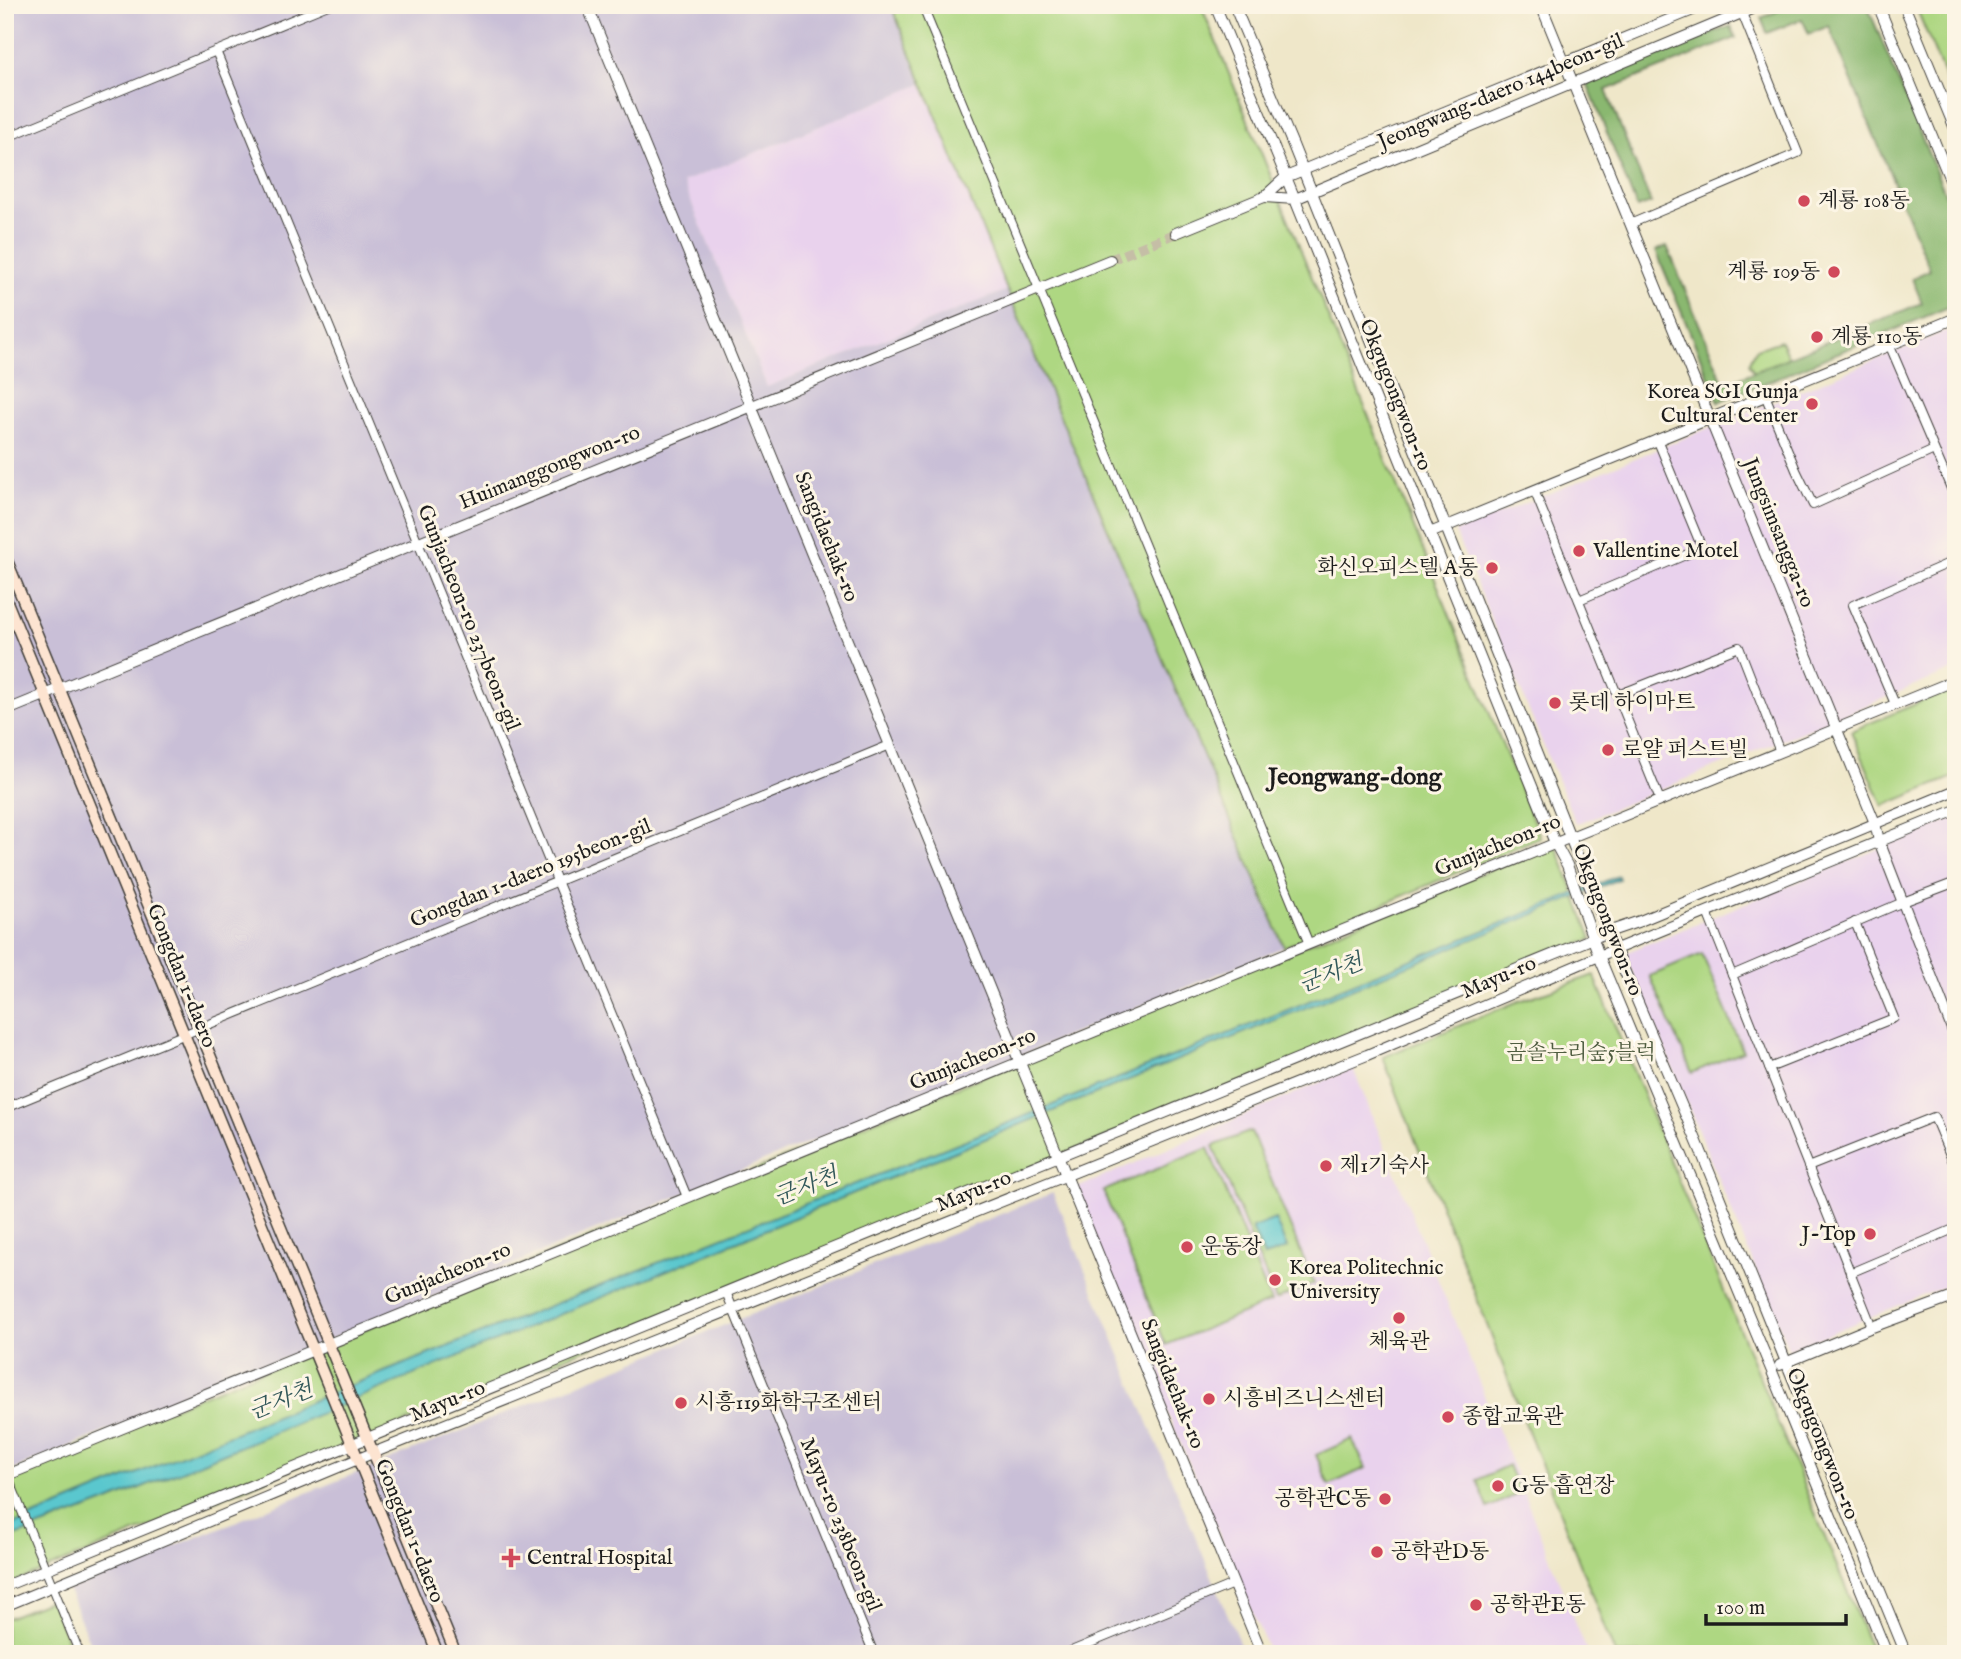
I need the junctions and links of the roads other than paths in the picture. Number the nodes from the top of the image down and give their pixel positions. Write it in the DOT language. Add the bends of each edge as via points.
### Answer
graph roads {
  1 [pos="328,5"];
  2 [pos="587,5"];
  3 [pos="922,5"];
  4 [pos="1215,5"];
  5 [pos="1234,5"];
  6 [pos="1541,5"];
  7 [pos="1705,5"];
  8 [pos="1761,5"];
  9 [pos="1878,5"];
  10 [pos="1905,5"];
  11 [pos="1742,13"];
  12 [pos="216,51"];
  13 [pos="1564,63"];
  14 [pos="1573,83"];
  15 [pos="1956,131"];
  16 [pos="5,138"];
  17 [pos="1303,170"];
  18 [pos="1286,177"];
  19 [pos="1311,192"];
  20 [pos="1956,194"];
  21 [pos="1264,197"];
  22 [pos="1295,199"];
  23 [pos="1630,224"];
  24 [pos="1176,233"];
  25 [pos="1110,260"];
  26 [pos="1039,289"];
  27 [pos="1956,318"];
  28 [pos="1889,344"];
  29 [pos="1765,395"];
  30 [pos="751,406"];
  31 [pos="1710,418"];
  32 [pos="1657,439"];
  33 [pos="1934,450"];
  34 [pos="1534,490"];
  35 [pos="1956,500"];
  36 [pos="1446,527"];
  37 [pos="1430,533"];
  38 [pos="418,542"];
  39 [pos="5,556"];
  40 [pos="1956,560"];
  41 [pos="5,597"];
  42 [pos="1578,600"];
  43 [pos="1956,680"];
  44 [pos="60,689"];
  45 [pos="45,695"];
  46 [pos="1618,695"];
  47 [pos="1895,704"];
  48 [pos="5,711"];
  49 [pos="1837,728"];
  50 [pos="890,745"];
  51 [pos="1780,752"];
  52 [pos="1956,790"];
  53 [pos="1660,800"];
  54 [pos="1956,810"];
  55 [pos="1875,824"];
  56 [pos="1571,837"];
  57 [pos="1879,841"];
  58 [pos="1555,843"];
  59 [pos="557,882"];
  60 [pos="1956,882"];
  61 [pos="1903,902"];
  62 [pos="1707,912"];
  63 [pos="1855,922"];
  64 [pos="1608,932"];
  65 [pos="1592,939"];
  66 [pos="1309,944"];
  67 [pos="1616,949"];
  68 [pos="1599,956"];
  69 [pos="1732,975"];
  70 [pos="199,1029"];
  71 [pos="185,1034"];
  72 [pos="1956,1039"];
  73 [pos="1020,1062"];
  74 [pos="1769,1069"];
  75 [pos="5,1108"];
  76 [pos="1059,1157"];
  77 [pos="1808,1167"];
  78 [pos="1956,1170"];
  79 [pos="1066,1175"];
  80 [pos="687,1197"];
  81 [pos="1956,1228"];
  82 [pos="1850,1273"];
  83 [pos="726,1292"];
  84 [pos="1956,1296"];
  85 [pos="732,1309"];
  86 [pos="1872,1327"];
  87 [pos="328,1344"];
  88 [pos="314,1350"];
  89 [pos="1786,1362"];
  90 [pos="1771,1368"];
  91 [pos="366,1438"];
  92 [pos="352,1444"];
  93 [pos="373,1453"];
  94 [pos="358,1459"];
  95 [pos="6,1474"];
  96 [pos="46,1569"];
  97 [pos="1233,1584"];
  98 [pos="5,1586"];
  99 [pos="53,1586"];
  100 [pos="5,1606"];
  101 [pos="80,1654"];
  102 [pos="438,1654"];
  103 [pos="456,1654"];
  104 [pos="874,1654"];
  105 [pos="1064,1654"];
  106 [pos="1262,1654"];
  107 [pos="1887,1654"];
  108 [pos="1906,1654"];
  1 -- 12 [label="street"];
  2 -- 30 [label="street, Sangidaehak-ro"];
  3 -- 26 [label="street"];
  4 -- 18 [label="street, Okgugongwon-ro"];
  5 -- 17 [label="street, Okgugongwon-ro"];
  6 -- 13 [label="street, Jungsimsangga-ro"];
  7 -- 13 [label="street, Jeongwang-daero 144beon-gil"];
  8 -- 11 [label="street, Jeongwang-daero 144beon-gil"];
  9 -- 20 [label="street"];
  10 -- 15 [label="street"];
  11 -- 14 [label="street, Jeongwang-daero 144beon-gil"];
  11 -- 23 [label="street" via="1798,153"];
  12 -- 16 [label="street"];
  12 -- 38 [label="street, Gunjacheon-ro 237beon-gil"];
  13 -- 14 [label="street, Jungsimsangga-ro"];
  13 -- 17 [label="street, Jeongwang-daero 144beon-gil"];
  14 -- 19 [label="street, Jeongwang-daero 144beon-gil"];
  14 -- 23 [label="street, Jungsimsangga-ro"];
  17 -- 18 [label="street, Jeongwang-daero 144beon-gil"];
  17 -- 19 [label="street, Okgugongwon-ro"];
  18 -- 21 [label="street, Jeongwang-daero 144beon-gil"];
  18 -- 22 [label="street, Okgugongwon-ro"];
  19 -- 22 [label="street, Jeongwang-daero 144beon-gil"];
  19 -- 36 [label="street, Okgugongwon-ro"];
  21 -- 22 [label="street"];
  21 -- 24 [label="street"];
  22 -- 37 [label="street, Okgugongwon-ro"];
  23 -- 31 [label="street, Jungsimsangga-ro"];
  25 -- 26 [label="street, Huimanggongwon-ro"];
  26 -- 30 [label="street, Huimanggongwon-ro"];
  26 -- 66 [label="street"];
  27 -- 28 [label="street"];
  28 -- 29 [label="street"];
  28 -- 33 [label="street"];
  29 -- 31 [label="street"];
  29 -- 33 [label="street" via="1813,505"];
  30 -- 38 [label="street, Huimanggongwon-ro"];
  30 -- 50 [label="street, Sangidaehak-ro"];
  31 -- 32 [label="street"];
  31 -- 49 [label="street, Jungsimsangga-ro"];
  32 -- 34 [label="street"];
  32 -- 42 [label="street" via="1702,548"];
  33 -- 35 [label="street"];
  34 -- 36 [label="street"];
  34 -- 42 [label="street"];
  36 -- 37 [label="street"];
  36 -- 56 [label="street, Okgugongwon-ro"];
  37 -- 58 [label="street, Okgugongwon-ro"];
  38 -- 44 [label="street, Huimanggongwon-ro"];
  38 -- 59 [label="street, Gunjacheon-ro 237beon-gil"];
  39 -- 44 [label="main road"];
  40 -- 47 [label="street" via="1853,605"];
  41 -- 45 [label="main road, Gongdan 1-daero"];
  42 -- 46 [label="street"];
  43 -- 47 [label="street, Gunjacheon-ro"];
  44 -- 45 [label="street, Huimanggongwon-ro"];
  44 -- 70 [label="main road"];
  45 -- 48 [label="street, Huimanggongwon-ro"];
  45 -- 71 [label="main road, Gongdan 1-daero"];
  46 -- 51 [label="street" via="1739,647"];
  46 -- 53 [label="street"];
  47 -- 49 [label="street, Gunjacheon-ro"];
  49 -- 51 [label="street, Gunjacheon-ro"];
  49 -- 55 [label="street, Jungsimsangga-ro"];
  50 -- 59 [label="street, Gongdan 1-daero 195beon-gil"];
  50 -- 73 [label="street, Sangidaehak-ro"];
  51 -- 53 [label="street, Gunjacheon-ro"];
  52 -- 55 [label="street, Mayu-ro"];
  53 -- 56 [label="street, Gunjacheon-ro"];
  54 -- 57 [label="street, Mayu-ro"];
  55 -- 57 [label="street, Jungsimsangga-ro"];
  55 -- 64 [label="street, Mayu-ro"];
  56 -- 58 [label="street, Gunjacheon-ro"];
  56 -- 64 [label="street, Okgugongwon-ro"];
  57 -- 61 [label="street, Jungsimsangga-ro"];
  57 -- 62 [label="street, Mayu-ro"];
  58 -- 65 [label="street, Okgugongwon-ro" via="1567,864"];
  58 -- 66 [label="street, Gunjacheon-ro"];
  59 -- 70 [label="street, Gongdan 1-daero 195beon-gil"];
  59 -- 80 [label="street, Gunjacheon-ro 237beon-gil"];
  60 -- 61 [label="street"];
  61 -- 63 [label="street"];
  61 -- 72 [label="street, Jungsimsangga-ro"];
  62 -- 67 [label="street, Mayu-ro"];
  62 -- 69 [label="street"];
  63 -- 69 [label="street"];
  63 -- 74 [label="street" via="1894,1018"];
  64 -- 65 [label="street, Mayu-ro"];
  64 -- 67 [label="street, Okgugongwon-ro"];
  65 -- 68 [label="street, Okgugongwon-ro"];
  65 -- 76 [label="street, Mayu-ro"];
  66 -- 73 [label="street, Gunjacheon-ro"];
  67 -- 68 [label="street, Mayu-ro"];
  67 -- 89 [label="street, Okgugongwon-ro"];
  68 -- 79 [label="street, Mayu-ro"];
  68 -- 90 [label="street, Okgugongwon-ro"];
  69 -- 74 [label="street"];
  70 -- 71 [label="street, Gongdan 1-daero 195beon-gil"];
  70 -- 87 [label="main road"];
  71 -- 75 [label="street, Gongdan 1-daero 195beon-gil"];
  71 -- 88 [label="main road, Gongdan 1-daero"];
  73 -- 76 [label="street, Sangidaehak-ro"];
  73 -- 80 [label="street, Gunjacheon-ro"];
  74 -- 77 [label="street"];
  76 -- 79 [label="street, Sangidaehak-ro"];
  76 -- 83 [label="street, Mayu-ro"];
  77 -- 78 [label="street" via="1934,1117"];
  77 -- 82 [label="street"];
  79 -- 85 [label="street, Mayu-ro"];
  79 -- 97 [label="street, Sangidaehak-ro"];
  80 -- 87 [label="street, Gunjacheon-ro"];
  81 -- 82 [label="street"];
  82 -- 86 [label="street"];
  83 -- 85 [label="street, Mayu-ro 238beon-gil"];
  83 -- 91 [label="street, Mayu-ro"];
  84 -- 86 [label="street"];
  85 -- 93 [label="street, Mayu-ro"];
  85 -- 104 [label="street, Mayu-ro 238beon-gil"];
  86 -- 89 [label="street"];
  87 -- 88 [label="street, Gunjacheon-ro"];
  87 -- 91 [label="main road"];
  88 -- 92 [label="main road, Gongdan 1-daero"];
  88 -- 95 [label="street, Gunjacheon-ro"];
  89 -- 90 [label="street"];
  89 -- 108 [label="street, Okgugongwon-ro"];
  90 -- 107 [label="street, Okgugongwon-ro"];
  91 -- 92 [label="street, Mayu-ro"];
  91 -- 93 [label="main road"];
  92 -- 94 [label="main road, Gongdan 1-daero"];
  92 -- 96 [label="street, Mayu-ro"];
  93 -- 94 [label="street, Mayu-ro"];
  93 -- 103 [label="main road"];
  94 -- 99 [label="street, Mayu-ro"];
  94 -- 102 [label="main road, Gongdan 1-daero"];
  95 -- 96 [label="street"];
  96 -- 98 [label="street, Mayu-ro"];
  96 -- 99 [label="street"];
  97 -- 105 [label="street"];
  97 -- 106 [label="street, Sangidaehak-ro"];
  99 -- 100 [label="street, Mayu-ro"];
  99 -- 101 [label="street"];
}
